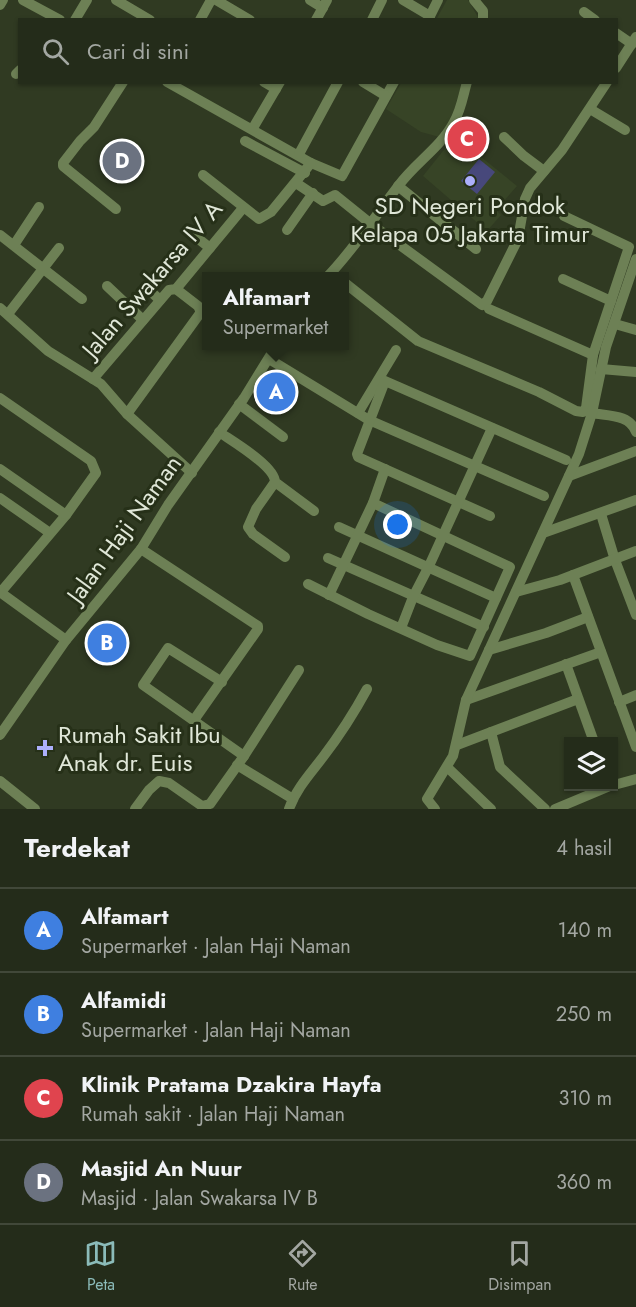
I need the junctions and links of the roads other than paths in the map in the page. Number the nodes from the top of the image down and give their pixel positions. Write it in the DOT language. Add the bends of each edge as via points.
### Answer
graph roads {
  1 [pos="3,0"];
  2 [pos="87,0"];
  3 [pos="116,0"];
  4 [pos="211,0"];
  5 [pos="216,0"];
  6 [pos="310,0"];
  7 [pos="382,0"];
  8 [pos="403,0"];
  9 [pos="438,0"];
  10 [pos="474,0"];
  11 [pos="27,1"];
  12 [pos="325,4"];
  13 [pos="0,5"];
  14 [pos="584,12"];
  15 [pos="54,18"];
  16 [pos="76,18"];
  17 [pos="147,18"];
  18 [pos="201,18"];
  19 [pos="247,18"];
  20 [pos="317,18"];
  21 [pos="373,18"];
  22 [pos="429,18"];
  23 [pos="483,18"];
  24 [pos="592,18"];
  25 [pos="618,34"];
  26 [pos="634,41"];
  27 [pos="618,65"];
  28 [pos="122,84"];
  29 [pos="171,84"];
  30 [pos="337,84"];
  31 [pos="366,84"];
  32 [pos="393,84"];
  33 [pos="467,84"];
  34 [pos="606,84"];
  35 [pos="278,86"];
  36 [pos="386,96"];
  37 [pos="590,109"];
  38 [pos="252,129"];
  39 [pos="625,130"];
  40 [pos="504,137"];
  41 [pos="245,141"];
  42 [pos="299,154"];
  43 [pos="311,163"];
  44 [pos="544,171"];
  45 [pos="304,173"];
  46 [pos="203,175"];
  47 [pos="296,183"];
  48 [pos="398,186"];
  49 [pos="313,193"];
  50 [pos="39,207"];
  51 [pos="243,208"];
  52 [pos="116,209"];
  53 [pos="564,216"];
  54 [pos="372,224"];
  55 [pos="287,230"];
  56 [pos="191,233"];
  57 [pos="0,235"];
  58 [pos="14,245"];
  59 [pos="59,248"];
  60 [pos="210,248"];
  61 [pos="476,249"];
  62 [pos="636,260"];
  63 [pos="44,268"];
  64 [pos="334,272"];
  65 [pos="563,279"];
  66 [pos="106,286"];
  67 [pos="349,286"];
  68 [pos="148,289"];
  69 [pos="176,289"];
  70 [pos="631,293"];
  71 [pos="82,299"];
  72 [pos="160,300"];
  73 [pos="611,300"];
  74 [pos="489,309"];
  75 [pos="4,311"];
  76 [pos="143,320"];
  77 [pos="615,324"];
  78 [pos="636,330"];
  79 [pos="274,350"];
  80 [pos="396,350"];
  81 [pos="593,355"];
  82 [pos="269,359"];
  83 [pos="601,369"];
  84 [pos="636,372"];
  85 [pos="93,379"];
  86 [pos="0,398"];
  87 [pos="239,404"];
  88 [pos="358,413"];
  89 [pos="592,413"];
  90 [pos="127,414"];
  91 [pos="369,420"];
  92 [pos="492,428"];
  93 [pos="219,432"];
  94 [pos="636,432"];
  95 [pos="283,437"];
  96 [pos="636,451"];
  97 [pos="566,460"];
  98 [pos="475,465"];
  99 [pos="385,470"];
  100 [pos="192,473"];
  101 [pos="2,475"];
  102 [pos="569,476"];
  103 [pos="274,482"];
  104 [pos="544,496"];
  105 [pos="0,498"];
  106 [pos="636,500"];
  107 [pos="458,502"];
  108 [pos="373,503"];
  109 [pos="314,510"];
  110 [pos="66,514"];
  111 [pos="601,514"];
  112 [pos="490,516"];
  113 [pos="339,527"];
  114 [pos="543,533"];
  115 [pos="50,534"];
  116 [pos="357,534"];
  117 [pos="443,536"];
  118 [pos="141,549"];
  119 [pos="636,551"];
  120 [pos="285,557"];
  121 [pos="327,558"];
  122 [pos="615,560"];
  123 [pos="343,566"];
  124 [pos="429,566"];
  125 [pos="573,575"];
  126 [pos="308,584"];
  127 [pos="0,592"];
  128 [pos="516,592"];
  129 [pos="329,595"];
  130 [pos="413,597"];
  131 [pos="496,598"];
  132 [pos="636,615"];
  133 [pos="588,617"];
  134 [pos="484,627"];
  135 [pos="401,628"];
  136 [pos="66,640"];
  137 [pos="489,650"];
  138 [pos="601,652"];
  139 [pos="566,664"];
  140 [pos="299,670"];
  141 [pos="222,682"];
  142 [pos="367,689"];
  143 [pos="636,695"];
  144 [pos="578,699"];
  145 [pos="466,700"];
  146 [pos="619,702"];
  147 [pos="194,720"];
  148 [pos="491,732"];
  149 [pos="0,735"];
  150 [pos="592,737"];
  151 [pos="457,745"];
  152 [pos="636,747"];
  153 [pos="244,756"];
  154 [pos="237,765"];
  155 [pos="448,768"];
  156 [pos="636,779"];
  157 [pos="0,781"];
  158 [pos="618,784"];
  159 [pos="600,791"];
  160 [pos="291,804"];
  161 [pos="201,808"];
  162 [pos="34,809"];
  163 [pos="135,809"];
  164 [pos="435,809"];
  165 [pos="491,809"];
  166 [pos="544,809"];
  167 [pos="555,809"];
  1 -- 13 [label="street"];
  2 -- 16 [label="street"];
  3 -- 17 [label="street"];
  4 -- 18 [label="street"];
  5 -- 19 [label="street"];
  6 -- 12 [label="street"];
  7 -- 21 [label="street"];
  8 -- 22 [label="street"];
  9 -- 22 [label="street"];
  10 -- 23 [label="street" via="482,7"];
  11 -- 15 [label="street"];
  12 -- 20 [label="street"];
  14 -- 24 [label="street"];
  25 -- 26 [label="street"];
  26 -- 27 [label="street"];
  28 -- 52 [label="street" via="94,128 63,163"];
  29 -- 38 [label="street"];
  30 -- 42 [label="street"];
  31 -- 36 [label="street"];
  32 -- 36 [label="street"];
  33 -- 48 [label="street" via="453,124"];
  34 -- 37 [label="street"];
  35 -- 38 [label="street"];
  36 -- 43 [label="street" via="344,175"];
  37 -- 39 [label="street"];
  37 -- 44 [label="street"];
  38 -- 42 [label="street"];
  40 -- 44 [label="street"];
  41 -- 45 [label="street"];
  42 -- 43 [label="street"];
  43 -- 45 [label="street"];
  44 -- 54 [label="street" via="525,199 518,239 484,304"];
  45 -- 47 [label="street"];
  46 -- 51 [label="street"];
  47 -- 49 [label="street"];
  47 -- 51 [label="street" via="262,219 256,219"];
  48 -- 54 [label="street"];
  48 -- 61 [label="street"];
  49 -- 54 [label="street" via="323,201 335,195"];
  49 -- 55 [label="street"];
  50 -- 58 [label="street"];
  51 -- 60 [label="street, Jalan Swakarsa IV A"];
  53 -- 73 [label="street" via="629,247"];
  54 -- 64 [label="street"];
  56 -- 60 [label="street"];
  57 -- 58 [label="street"];
  58 -- 63 [label="street"];
  59 -- 63 [label="street"];
  60 -- 69 [label="street, Jalan Swakarsa IV A"];
  62 -- 70 [label="street"];
  63 -- 71 [label="street"];
  63 -- 75 [label="street"];
  65 -- 73 [label="street"];
  66 -- 76 [label="street"];
  67 -- 81 [label="street" via="418,341 581,412 586,408"];
  68 -- 72 [label="street"];
  69 -- 72 [label="street, Jalan Swakarsa IV A" via="169,290"];
  69 -- 90 [label="street" via="201,312"];
  70 -- 77 [label="street"];
  72 -- 76 [label="street, Jalan Swakarsa IV A"];
  73 -- 81 [label="street"];
  74 -- 81 [label="street"];
  75 -- 85 [label="street" via="48,351"];
  76 -- 85 [label="street, Jalan Swakarsa IV A"];
  77 -- 78 [label="street"];
  77 -- 83 [label="street"];
  79 -- 82 [label="street, Jalan Haji Naman"];
  80 -- 88 [label="street"];
  82 -- 87 [label="street, Jalan Haji Naman"];
  82 -- 88 [label="street"];
  83 -- 84 [label="street"];
  83 -- 89 [label="street"];
  85 -- 90 [label="street"];
  86 -- 110 [label="street" via="93,464 96,473"];
  87 -- 93 [label="street, Jalan Haji Naman"];
  87 -- 95 [label="street"];
  88 -- 91 [label="street"];
  89 -- 94 [label="street" via="625,419"];
  89 -- 102 [label="street"];
  90 -- 100 [label="street"];
  91 -- 92 [label="street" via="387,381"];
  91 -- 98 [label="street"];
  91 -- 99 [label="street" via="357,455"];
  92 -- 97 [label="street"];
  92 -- 98 [label="street"];
  93 -- 100 [label="street, Jalan Haji Naman"];
  93 -- 103 [label="street" via="258,459 274,476"];
  96 -- 102 [label="street"];
  98 -- 104 [label="street"];
  98 -- 107 [label="street"];
  99 -- 107 [label="street"];
  99 -- 108 [label="street"];
  100 -- 118 [label="street, Jalan Haji Naman"];
  101 -- 110 [label="street"];
  102 -- 114 [label="street"];
  103 -- 109 [label="street"];
  103 -- 120 [label="street" via="248,527"];
  105 -- 115 [label="street"];
  106 -- 111 [label="street"];
  107 -- 112 [label="street"];
  107 -- 117 [label="street"];
  108 -- 116 [label="street"];
  108 -- 117 [label="street"];
  110 -- 115 [label="street"];
  111 -- 114 [label="street"];
  111 -- 122 [label="street"];
  113 -- 116 [label="street"];
  114 -- 128 [label="street"];
  115 -- 127 [label="street"];
  116 -- 123 [label="street"];
  116 -- 124 [label="street"];
  117 -- 124 [label="street"];
  117 -- 131 [label="street" via="510,566"];
  118 -- 136 [label="street, Jalan Haji Naman"];
  118 -- 141 [label="street" via="258,626"];
  119 -- 122 [label="street"];
  121 -- 123 [label="street"];
  122 -- 125 [label="street"];
  122 -- 132 [label="street"];
  123 -- 129 [label="street"];
  123 -- 130 [label="street"];
  124 -- 130 [label="street"];
  124 -- 131 [label="street"];
  125 -- 128 [label="street"];
  125 -- 133 [label="street"];
  126 -- 129 [label="street"];
  127 -- 136 [label="street"];
  128 -- 137 [label="street"];
  129 -- 135 [label="street"];
  130 -- 134 [label="street"];
  130 -- 135 [label="street"];
  131 -- 134 [label="street"];
  133 -- 137 [label="street"];
  133 -- 138 [label="street"];
  134 -- 135 [label="street" via="470,657"];
  136 -- 149 [label="street, Jalan Haji Naman"];
  137 -- 145 [label="street"];
  138 -- 139 [label="street"];
  138 -- 146 [label="street"];
  139 -- 144 [label="street"];
  139 -- 145 [label="street"];
  140 -- 153 [label="street"];
  141 -- 147 [label="street"];
  141 -- 147 [label="street" via="171,649 166,650 143,685"];
  142 -- 160 [label="street"];
  143 -- 146 [label="street"];
  144 -- 148 [label="street"];
  144 -- 150 [label="street"];
  145 -- 151 [label="street"];
  146 -- 152 [label="street"];
  147 -- 153 [label="street"];
  148 -- 151 [label="street"];
  148 -- 166 [label="street" via="500,767"];
  151 -- 155 [label="street"];
  153 -- 154 [label="street"];
  154 -- 160 [label="street"];
  154 -- 161 [label="street" via="210,804"];
  155 -- 164 [label="street" via="427,799"];
  155 -- 165 [label="street"];
  156 -- 158 [label="street"];
  157 -- 162 [label="street"];
  159 -- 167 [label="street"];
  161 -- 163 [label="street" via="169,783 159,781"];
}
